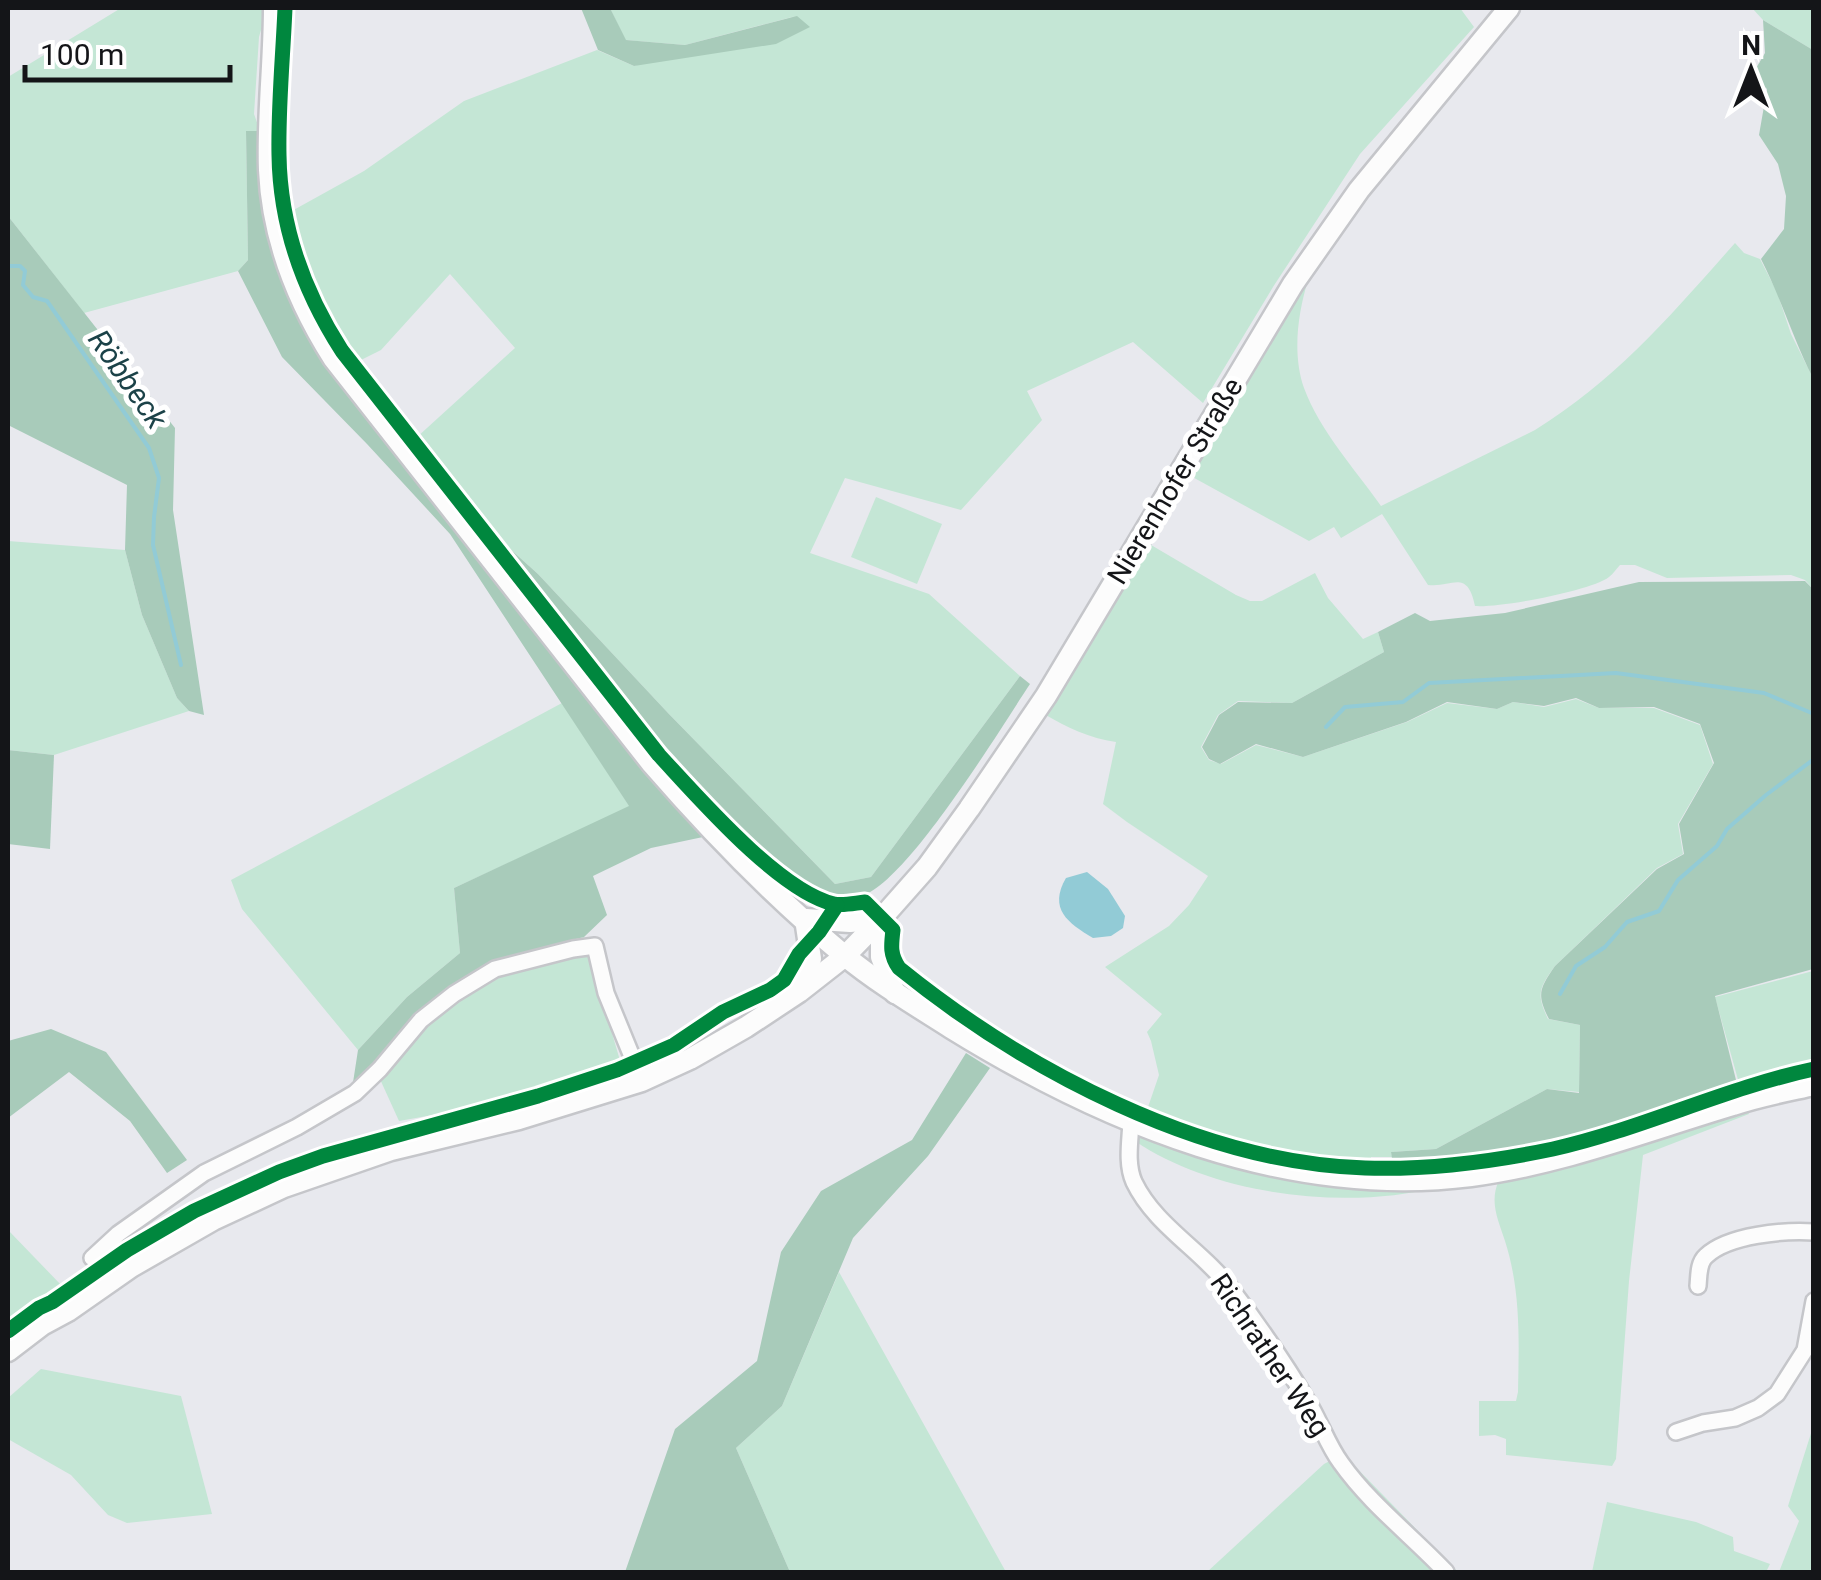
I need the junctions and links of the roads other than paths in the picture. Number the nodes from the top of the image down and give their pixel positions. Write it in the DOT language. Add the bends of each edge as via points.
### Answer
graph roads {
  1 [pos="274,8"];
  2 [pos="1509,8"];
  3 [pos="805,919"];
  4 [pos="881,919"];
  5 [pos="845,956"];
  6 [pos="798,992"];
  7 [pos="896,993"];
  8 [pos="642,1081"];
  9 [pos="1814,1085"];
  10 [pos="1131,1122"];
  11 [pos="1814,1232"];
  12 [pos="92,1258"];
  13 [pos="1698,1286"];
  14 [pos="1814,1301"];
  15 [pos="68,1311"];
  16 [pos="8,1350"];
  17 [pos="8,1367"];
  18 [pos="1676,1432"];
  19 [pos="1446,1572"];
  1 -- 3 [label="main road" via="274,214 282,252 318,334 652,764 700,820"];
  2 -- 4 [label="main road, Nierenhofer Straße" via="1358,190 1304,268 1046,696 934,858"];
  3 -- 4 [label="main road"];
  3 -- 5 [label="main road"];
  3 -- 6 [label="main road" via="811,959"];
  4 -- 5 [label="main road, Nierenhofer Straße"];
  4 -- 7 [label="main road" via="881,956"];
  5 -- 6 [label="main road, Nierenhofer Straße"];
  5 -- 7 [label="main road"];
  6 -- 8 [label="main road, Nierenhofer Straße"];
  7 -- 10 [label="main road" via="993,1054"];
  8 -- 12 [label="street" via="606,993 595,946 495,969 421,1020 356,1093 204,1173"];
  8 -- 15 [label="main road, Nierenhofer Straße" via="391,1150 284,1187 131,1266"];
  9 -- 10 [label="main road" via="1556,1160 1426,1180 1264,1165"];
  10 -- 19 [label="street, Richrather Weg" via="1130,1166 1141,1193 1230,1286 1346,1470"];
  11 -- 13 [label="street" via="1746,1236 1728,1244 1706,1256"];
  14 -- 18 [label="street" via="1806,1350 1777,1394 1735,1418"];
  15 -- 16 [label="main road"];
  15 -- 17 [label="main road"];
}
